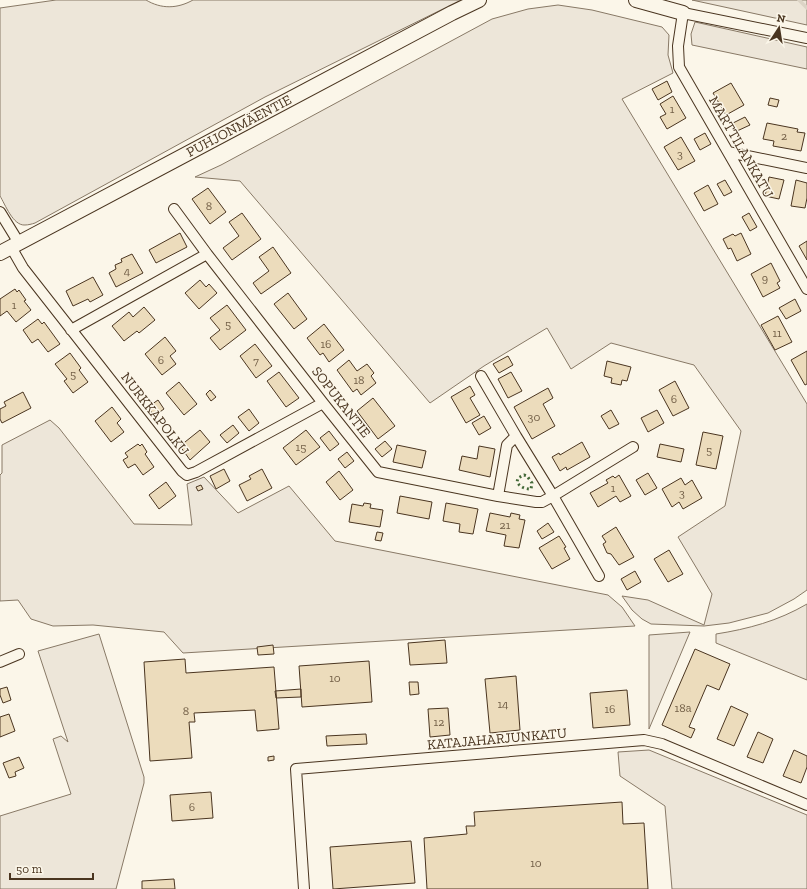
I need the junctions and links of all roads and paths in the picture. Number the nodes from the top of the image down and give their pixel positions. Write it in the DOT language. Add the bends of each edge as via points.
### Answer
graph roads {
  1 [pos="479,0"];
  2 [pos="636,0"];
  3 [pos="683,13"];
  4 [pos="807,38"];
  5 [pos="728,152"];
  6 [pos="807,168"];
  7 [pos="174,210"];
  8 [pos="0,212"];
  9 [pos="10,247"];
  10 [pos="207,254"];
  11 [pos="807,289"];
  12 [pos="71,330"];
  13 [pos="481,376"];
  14 [pos="323,403"];
  15 [pos="516,436"];
  16 [pos="633,447"];
  17 [pos="498,496"];
  18 [pos="553,496"];
  19 [pos="599,576"];
  20 [pos="19,654"];
  21 [pos="0,662"];
  22 [pos="807,805"];
  23 [pos="304,889"];
  1 -- 9 [label="street, PUHJONMÄENTIE"];
  2 -- 3 [label="street"];
  3 -- 4 [label="street"];
  3 -- 5 [label="street, MARTTILANKATU" via="678,46 679,67"];
  5 -- 6 [label="street"];
  5 -- 11 [label="street, MARTTILANKATU"];
  7 -- 10 [label="street, SOPUKANTIE"];
  8 -- 9 [label="street, NURKKAPOLKU"];
  9 -- 12 [label="street, NURKKAPOLKU"];
  10 -- 12 [label="street"];
  10 -- 14 [label="street, SOPUKANTIE"];
  12 -- 14 [label="street, NURKKAPOLKU" via="182,471 187,474 196,472"];
  13 -- 15 [label="street"];
  14 -- 17 [label="street, SOPUKANTIE" via="378,472"];
  15 -- 17 [label="street" via="507,445"];
  15 -- 18 [label="street"];
  16 -- 18 [label="street, SOPUKANTIE"];
  17 -- 18 [label="street, SOPUKANTIE" via="536,502"];
  18 -- 19 [label="street"];
  20 -- 21 [label="street"];
  22 -- 23 [label="street, KATAJAHARJUNKATU" via="662,744 644,740 296,769"];
}
